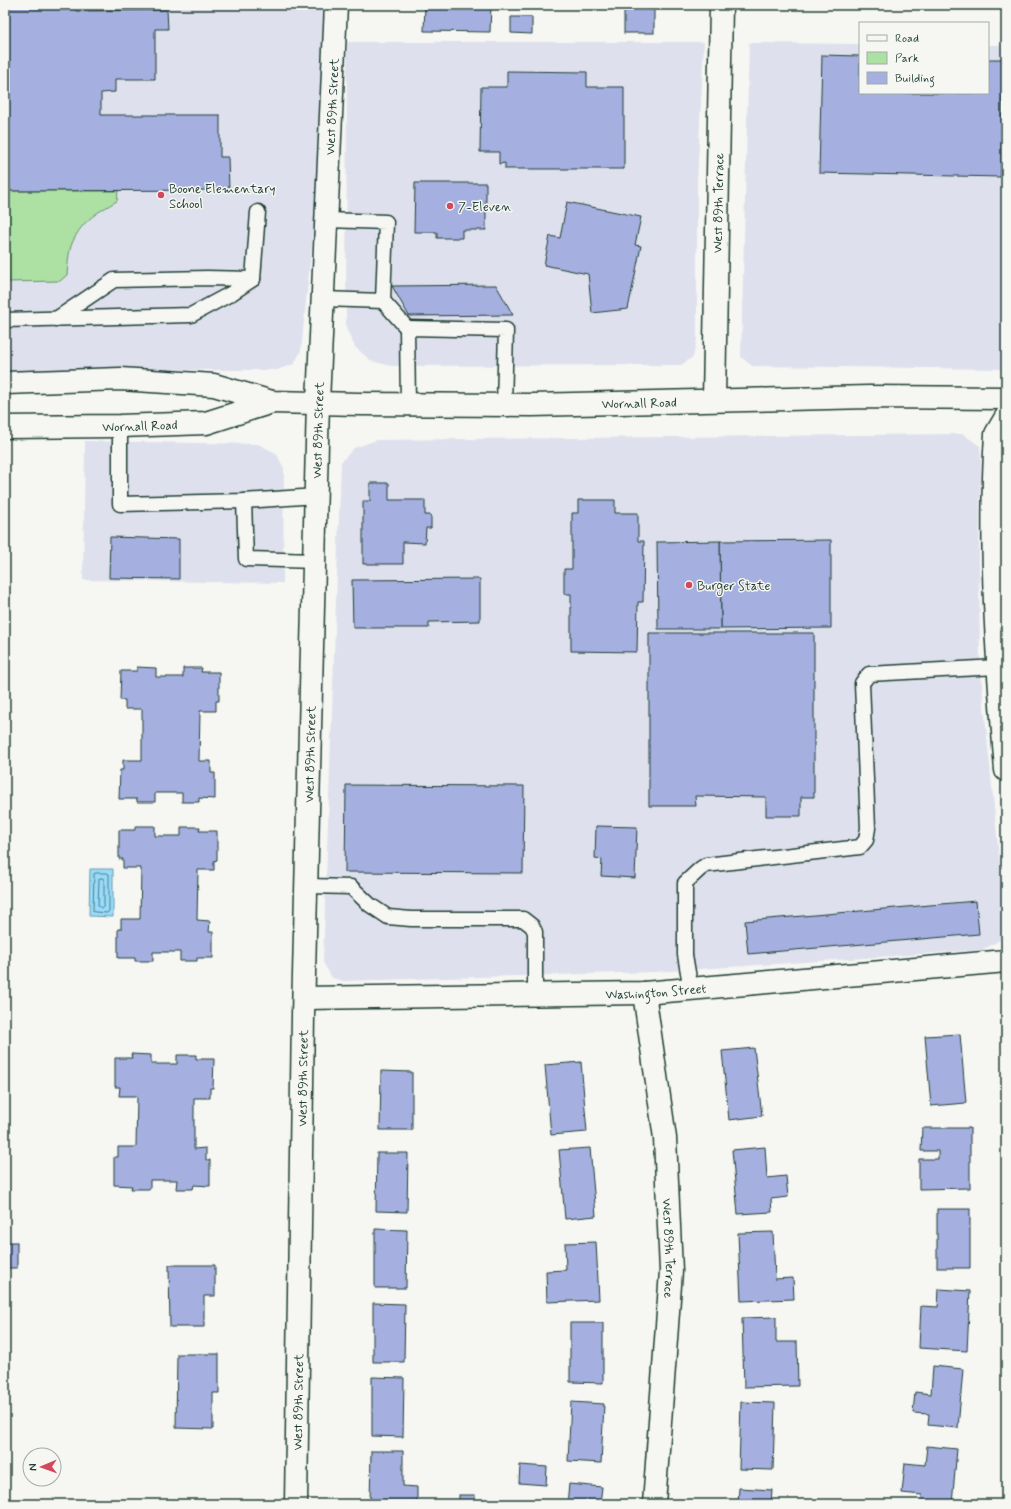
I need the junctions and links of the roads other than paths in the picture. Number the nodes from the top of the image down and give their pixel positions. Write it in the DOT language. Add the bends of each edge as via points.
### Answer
graph roads {
  1 [pos="336,5"];
  2 [pos="721,5"];
  3 [pos="258,212"];
  4 [pos="327,220"];
  5 [pos="253,279"];
  6 [pos="324,299"];
  7 [pos="383,301"];
  8 [pos="56,318"];
  9 [pos="5,320"];
  10 [pos="407,328"];
  11 [pos="5,383"];
  12 [pos="1006,398"];
  13 [pos="714,400"];
  14 [pos="272,402"];
  15 [pos="318,402"];
  16 [pos="408,404"];
  17 [pos="504,405"];
  18 [pos="1006,417"];
  19 [pos="120,426"];
  20 [pos="5,427"];
  21 [pos="316,496"];
  22 [pos="244,501"];
  23 [pos="315,561"];
  24 [pos="997,667"];
  25 [pos="1006,770"];
  26 [pos="307,886"];
  27 [pos="1006,961"];
  28 [pos="691,990"];
  29 [pos="644,993"];
  30 [pos="535,996"];
  31 [pos="304,998"];
  32 [pos="296,1504"];
  33 [pos="654,1504"];
  1 -- 4 [label="street, West 89th Street"];
  2 -- 13 [label="street, West 89th Terrace"];
  3 -- 5 [label="lane"];
  4 -- 6 [label="street, West 89th Street"];
  4 -- 7 [label="lane" via="386,222"];
  5 -- 8 [label="lane" via="232,293 190,314"];
  5 -- 8 [label="lane" via="114,280"];
  6 -- 7 [label="lane"];
  6 -- 15 [label="street, West 89th Street"];
  7 -- 10 [label="lane"];
  8 -- 9 [label="lane"];
  10 -- 16 [label="lane"];
  10 -- 17 [label="lane" via="506,330"];
  11 -- 14 [label="street, Wornall Road" via="120,379 214,385"];
  12 -- 13 [label="street, Wornall Road"];
  13 -- 17 [label="street, Wornall Road"];
  14 -- 15 [label="street, Wornall Road"];
  14 -- 19 [label="street, Wornall Road" via="206,423"];
  15 -- 16 [label="street, Wornall Road"];
  15 -- 21 [label="street, West 89th Street"];
  16 -- 17 [label="street, Wornall Road"];
  18 -- 24 [label="street" via="996,434 994,570"];
  19 -- 20 [label="street, Wornall Road"];
  19 -- 22 [label="lane" via="120,504"];
  21 -- 22 [label="lane"];
  21 -- 23 [label="street, West 89th Street"];
  22 -- 23 [label="lane" via="246,559"];
  23 -- 26 [label="street, West 89th Street"];
  24 -- 25 [label="street"];
  24 -- 28 [label="lane" via="869,674 862,683 868,828 866,840 860,848 706,865 700,869 685,883 685,955"];
  26 -- 30 [label="lane" via="351,886 370,905 388,917 523,919 535,932"];
  26 -- 31 [label="street, West 89th Street"];
  27 -- 28 [label="street, Washington Street"];
  28 -- 29 [label="street, Washington Street"];
  29 -- 30 [label="street, Washington Street"];
  29 -- 33 [label="street, West 89th Terrace" via="665,1138 671,1271"];
  30 -- 31 [label="street, Washington Street"];
  31 -- 32 [label="street, West 89th Street"];
}
